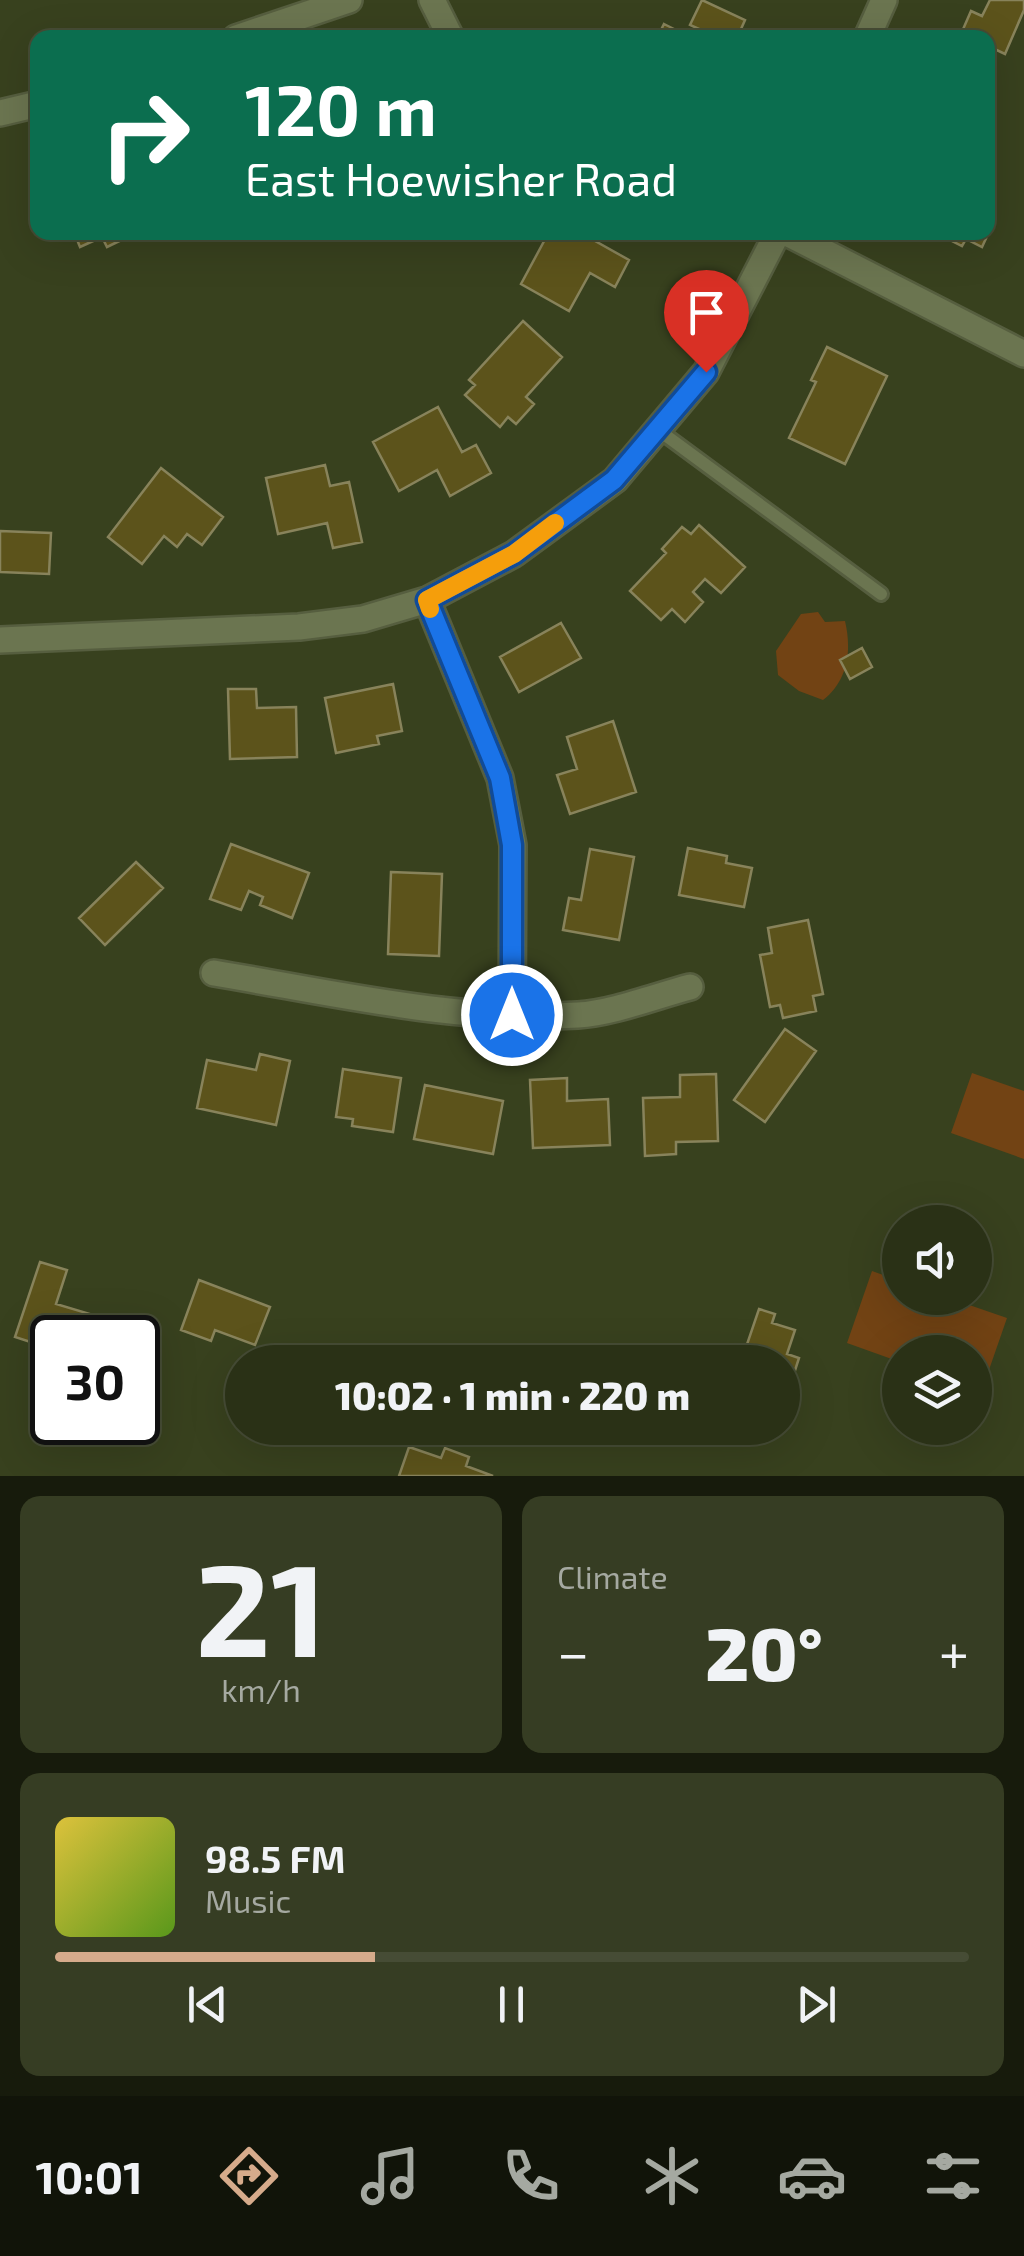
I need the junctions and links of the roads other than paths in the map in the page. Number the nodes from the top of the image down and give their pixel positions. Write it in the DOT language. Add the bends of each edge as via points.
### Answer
graph roads {
  1 [pos="349,0"];
  2 [pos="432,0"];
  3 [pos="884,0"];
  4 [pos="260,30"];
  5 [pos="447,30"];
  6 [pos="870,30"];
  7 [pos="30,106"];
  8 [pos="0,112"];
  9 [pos="777,240"];
  10 [pos="797,240"];
  11 [pos="1024,354"];
  12 [pos="657,429"];
  13 [pos="881,594"];
  14 [pos="427,600"];
  15 [pos="0,640"];
  16 [pos="214,973"];
  17 [pos="690,987"];
  18 [pos="512,1015"];
  1 -- 4 [label="street"];
  2 -- 5 [label="street"];
  3 -- 6 [label="street"];
  7 -- 8 [label="street"];
  9 -- 12 [label="street" via="706,372"];
  10 -- 11 [label="street"];
  12 -- 13 [label="lane"];
  12 -- 14 [label="street" via="614,480 514,554"];
  14 -- 15 [label="street" via="363,619 299,627"];
  14 -- 18 [label="street" via="500,778 512,845"];
  16 -- 18 [label="street"];
  17 -- 18 [label="street" via="582,1015"];
}
